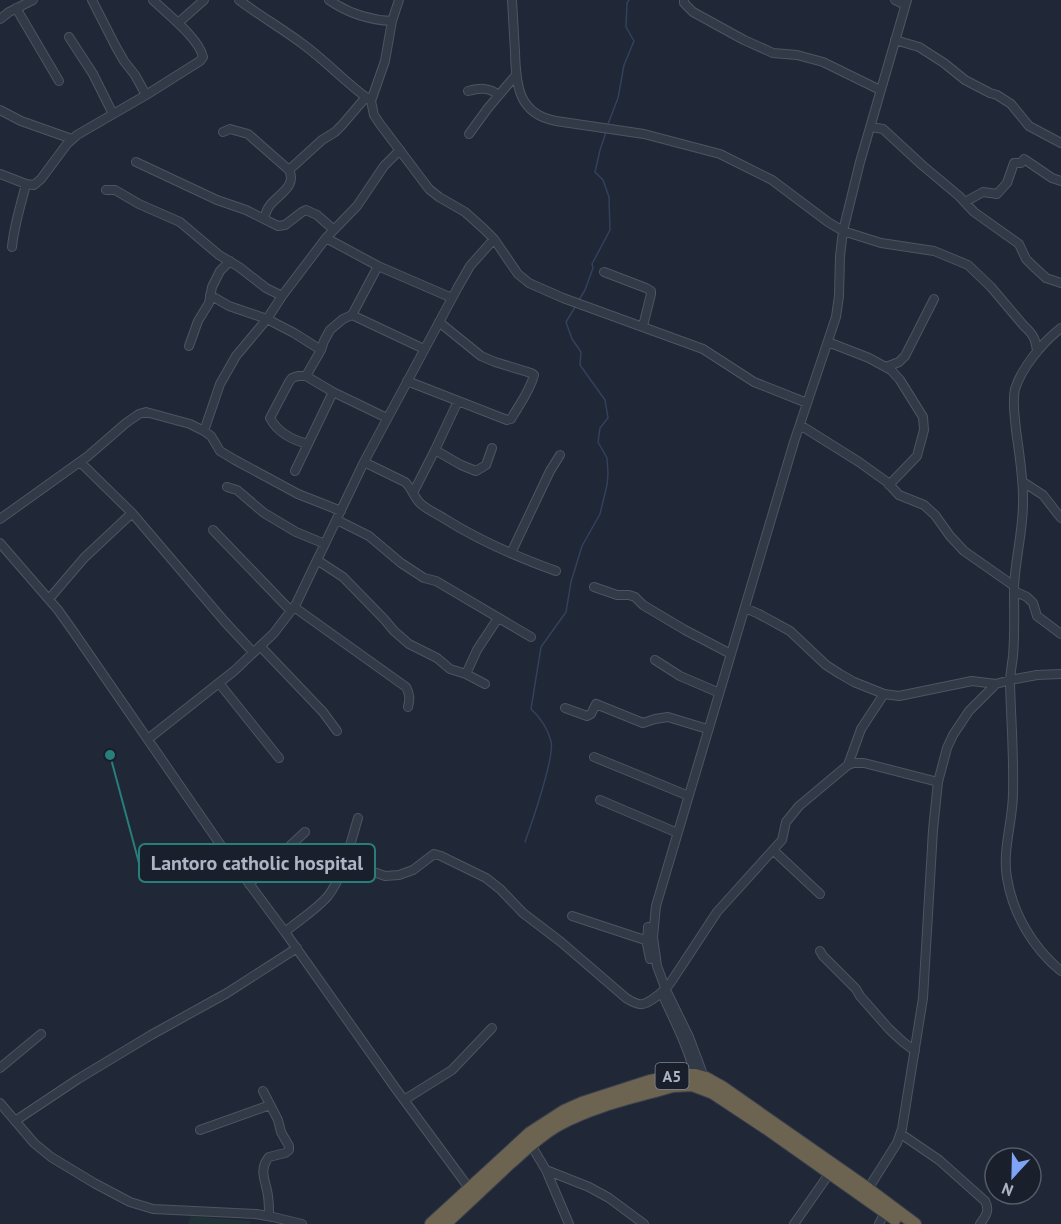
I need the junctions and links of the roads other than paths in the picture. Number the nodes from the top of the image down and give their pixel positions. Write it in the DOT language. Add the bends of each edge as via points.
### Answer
graph roads {
  1 [pos="33,0"];
  2 [pos="92,0"];
  3 [pos="153,0"];
  4 [pos="204,0"];
  5 [pos="239,0"];
  6 [pos="329,0"];
  7 [pos="399,0"];
  8 [pos="512,0"];
  9 [pos="684,0"];
  10 [pos="901,1"];
  11 [pos="16,8"];
  12 [pos="0,19"];
  13 [pos="392,21"];
  14 [pos="178,23"];
  15 [pos="69,37"];
  16 [pos="895,40"];
  17 [pos="516,75"];
  18 [pos="59,81"];
  19 [pos="876,88"];
  20 [pos="468,91"];
  21 [pos="146,95"];
  22 [pos="499,95"];
  23 [pos="369,99"];
  24 [pos="0,110"];
  25 [pos="113,114"];
  26 [pos="871,127"];
  27 [pos="223,132"];
  28 [pos="469,134"];
  29 [pos="72,140"];
  30 [pos="1061,143"];
  31 [pos="400,150"];
  32 [pos="136,162"];
  33 [pos="289,170"];
  34 [pos="0,174"];
  35 [pos="1061,181"];
  36 [pos="26,184"];
  37 [pos="106,190"];
  38 [pos="965,202"];
  39 [pos="264,218"];
  40 [pos="333,229"];
  41 [pos="841,230"];
  42 [pos="326,238"];
  43 [pos="494,239"];
  44 [pos="12,247"];
  45 [pos="230,261"];
  46 [pos="378,266"];
  47 [pos="604,272"];
  48 [pos="1061,283"];
  49 [pos="210,295"];
  50 [pos="282,296"];
  51 [pos="452,298"];
  52 [pos="934,299"];
  53 [pos="352,315"];
  54 [pos="267,319"];
  55 [pos="439,322"];
  56 [pos="643,326"];
  57 [pos="1060,330"];
  58 [pos="1030,331"];
  59 [pos="1050,338"];
  60 [pos="828,342"];
  61 [pos="189,346"];
  62 [pos="424,349"];
  63 [pos="321,350"];
  64 [pos="1037,351"];
  65 [pos="886,367"];
  66 [pos="306,376"];
  67 [pos="407,381"];
  68 [pos="333,392"];
  69 [pos="458,401"];
  70 [pos="805,402"];
  71 [pos="387,418"];
  72 [pos="800,424"];
  73 [pos="204,431"];
  74 [pos="308,444"];
  75 [pos="492,448"];
  76 [pos="435,450"];
  77 [pos="560,455"];
  78 [pos="80,462"];
  79 [pos="364,462"];
  80 [pos="295,471"];
  81 [pos="1023,482"];
  82 [pos="889,485"];
  83 [pos="227,487"];
  84 [pos="413,493"];
  85 [pos="341,511"];
  86 [pos="132,513"];
  87 [pos="1061,518"];
  88 [pos="0,519"];
  89 [pos="337,520"];
  90 [pos="213,530"];
  91 [pos="0,543"];
  92 [pos="325,544"];
  93 [pos="511,554"];
  94 [pos="317,560"];
  95 [pos="556,571"];
  96 [pos="594,587"];
  97 [pos="1014,589"];
  98 [pos="49,599"];
  99 [pos="745,608"];
  100 [pos="293,609"];
  101 [pos="498,618"];
  102 [pos="1061,634"];
  103 [pos="531,637"];
  104 [pos="257,649"];
  105 [pos="727,652"];
  106 [pos="656,660"];
  107 [pos="466,674"];
  108 [pos="1061,674"];
  109 [pos="1010,680"];
  110 [pos="219,683"];
  111 [pos="485,684"];
  112 [pos="996,684"];
  113 [pos="715,691"];
  114 [pos="885,694"];
  115 [pos="408,707"];
  116 [pos="565,708"];
  117 [pos="704,728"];
  118 [pos="337,731"];
  119 [pos="148,739"];
  120 [pos="594,757"];
  121 [pos="279,758"];
  122 [pos="848,765"];
  123 [pos="938,782"];
  124 [pos="684,794"];
  125 [pos="600,800"];
  126 [pos="358,818"];
  127 [pos="673,831"];
  128 [pos="304,832"];
  129 [pos="773,850"];
  130 [pos="344,864"];
  131 [pos="249,884"];
  132 [pos="820,894"];
  133 [pos="572,916"];
  134 [pos="285,932"];
  135 [pos="650,941"];
  136 [pos="297,948"];
  137 [pos="820,951"];
  138 [pos="1061,971"];
  139 [pos="664,991"];
  140 [pos="492,1028"];
  141 [pos="41,1034"];
  142 [pos="915,1051"];
  143 [pos="0,1068"];
  144 [pos="699,1076"];
  145 [pos="263,1091"];
  146 [pos="404,1100"];
  147 [pos="0,1103"];
  148 [pos="270,1105"];
  149 [pos="15,1121"];
  150 [pos="771,1127"];
  151 [pos="200,1130"];
  152 [pos="901,1134"];
  153 [pos="531,1145"];
  154 [pos="546,1170"];
  155 [pos="829,1174"];
  156 [pos="469,1188"];
  157 [pos="868,1189"];
  158 [pos="269,1216"];
  159 [pos="882,1218"];
  160 [pos="302,1224"];
  161 [pos="431,1224"];
  162 [pos="445,1224"];
  163 [pos="568,1224"];
  164 [pos="644,1224"];
  165 [pos="794,1224"];
  166 [pos="902,1224"];
  167 [pos="915,1224"];
  168 [pos="980,1224"];
  1 -- 11 [label="street"];
  2 -- 21 [label="street"];
  3 -- 14 [label="street"];
  4 -- 14 [label="street"];
  5 -- 23 [label="street" via="303,44"];
  6 -- 13 [label="street" via="358,16"];
  7 -- 13 [label="street"];
  8 -- 17 [label="street"];
  9 -- 19 [label="street" via="693,12 744,40 773,53 823,62"];
  10 -- 16 [label="street"];
  10 -- 19 [label="street"];
  11 -- 12 [label="street"];
  11 -- 18 [label="street"];
  13 -- 23 [label="street" via="385,61"];
  14 -- 21 [label="street" via="202,57"];
  15 -- 25 [label="street"];
  16 -- 26 [label="street"];
  16 -- 30 [label="street" via="919,47 965,80 997,95 1011,104 1029,126"];
  17 -- 22 [label="street"];
  17 -- 41 [label="street" via="523,99 537,116 644,134 720,154 772,180"];
  19 -- 41 [label="street"];
  20 -- 22 [label="street" via="483,88"];
  21 -- 25 [label="street"];
  22 -- 28 [label="street"];
  23 -- 31 [label="street" via="374,115"];
  23 -- 33 [label="street"];
  24 -- 29 [label="street"];
  25 -- 29 [label="street"];
  26 -- 38 [label="street" via="883,129"];
  26 -- 41 [label="street"];
  27 -- 33 [label="street" via="230,129 248,134"];
  29 -- 36 [label="street" via="38,183"];
  31 -- 40 [label="street" via="357,206"];
  31 -- 43 [label="street" via="429,189 465,212"];
  32 -- 39 [label="street"];
  33 -- 39 [label="street" via="288,187 269,206"];
  34 -- 36 [label="street"];
  35 -- 38 [label="street" via="1024,159 1014,163 1007,183 997,194 983,192"];
  36 -- 44 [label="street"];
  37 -- 45 [label="street" via="115,190 180,222"];
  38 -- 48 [label="street" via="1019,244 1026,259 1046,278"];
  39 -- 40 [label="street" via="278,226 285,225 306,210"];
  40 -- 42 [label="street"];
  41 -- 58 [label="street" via="881,243 934,251 968,265"];
  41 -- 60 [label="street" via="838,303"];
  41 -- 70 [label="street" via="832,316"];
  42 -- 46 [label="street"];
  42 -- 50 [label="street"];
  43 -- 51 [label="street" via="470,266"];
  43 -- 56 [label="street" via="514,268 535,286"];
  45 -- 49 [label="street" via="220,271"];
  45 -- 50 [label="street"];
  46 -- 51 [label="street"];
  46 -- 53 [label="street"];
  47 -- 56 [label="street" via="651,291"];
  49 -- 54 [label="street"];
  49 -- 61 [label="street"];
  50 -- 54 [label="street"];
  51 -- 55 [label="street"];
  52 -- 65 [label="street" via="905,356"];
  53 -- 62 [label="street"];
  53 -- 63 [label="street" via="330,330"];
  54 -- 63 [label="street"];
  54 -- 73 [label="street" via="220,384"];
  55 -- 62 [label="street"];
  55 -- 69 [label="street" via="481,356 534,375 511,419"];
  56 -- 70 [label="street" via="703,349 754,382"];
  57 -- 59 [label="street"];
  58 -- 59 [label="street"];
  58 -- 64 [label="street"];
  59 -- 64 [label="street"];
  60 -- 65 [label="street"];
  60 -- 70 [label="street"];
  62 -- 67 [label="street"];
  63 -- 66 [label="street"];
  64 -- 81 [label="street" via="1014,395"];
  65 -- 82 [label="street" via="900,380 923,417 924,430 917,456"];
  66 -- 68 [label="street"];
  66 -- 74 [label="street" via="292,378 270,418 286,436"];
  67 -- 69 [label="street"];
  67 -- 71 [label="street"];
  68 -- 71 [label="street"];
  68 -- 74 [label="street"];
  69 -- 76 [label="street"];
  70 -- 72 [label="street"];
  70 -- 105 [label="street" via="783,461"];
  71 -- 79 [label="street"];
  72 -- 82 [label="street"];
  72 -- 99 [label="street"];
  73 -- 78 [label="street" via="146,412 126,423"];
  73 -- 85 [label="street" via="227,456 298,495"];
  74 -- 80 [label="street"];
  75 -- 76 [label="street" via="486,465 476,471"];
  76 -- 84 [label="street"];
  77 -- 93 [label="street"];
  78 -- 86 [label="street"];
  78 -- 88 [label="street"];
  79 -- 84 [label="street" via="405,482"];
  79 -- 85 [label="street"];
  81 -- 87 [label="street" via="1043,495"];
  81 -- 97 [label="street" via="1024,512"];
  82 -- 97 [label="street" via="899,495 924,505 964,551"];
  83 -- 92 [label="street" via="296,532"];
  84 -- 93 [label="street" via="423,505 468,534"];
  85 -- 89 [label="street"];
  86 -- 98 [label="street" via="84,558"];
  86 -- 104 [label="street" via="225,622"];
  89 -- 92 [label="street"];
  89 -- 101 [label="street" via="369,536 424,578 436,581"];
  90 -- 100 [label="street"];
  91 -- 98 [label="street"];
  92 -- 94 [label="street"];
  93 -- 95 [label="street"];
  94 -- 100 [label="street"];
  94 -- 107 [label="street" via="343,577 409,644 450,669"];
  96 -- 105 [label="street" via="635,597"];
  97 -- 102 [label="street" via="1033,603 1037,616"];
  97 -- 109 [label="street"];
  98 -- 119 [label="street"];
  99 -- 114 [label="street" via="790,631 840,674"];
  99 -- 135 [label="street" via="659,893"];
  100 -- 104 [label="street"];
  100 -- 115 [label="street" via="406,687"];
  101 -- 103 [label="street"];
  101 -- 107 [label="street"];
  104 -- 110 [label="street"];
  104 -- 118 [label="street" via="323,712"];
  105 -- 113 [label="street"];
  106 -- 113 [label="street" via="680,676"];
  107 -- 111 [label="street"];
  108 -- 109 [label="street"];
  109 -- 112 [label="street"];
  109 -- 138 [label="street" via="1014,784 1006,862 1008,881 1027,932"];
  110 -- 119 [label="street"];
  110 -- 121 [label="street"];
  112 -- 114 [label="street" via="972,681 899,696"];
  112 -- 123 [label="street" via="969,711 953,735"];
  113 -- 117 [label="street"];
  114 -- 122 [label="street" via="861,729"];
  116 -- 117 [label="street" via="587,716 596,704 643,723 668,717"];
  117 -- 124 [label="street"];
  119 -- 131 [label="street"];
  120 -- 124 [label="street"];
  122 -- 123 [label="street" via="864,763"];
  122 -- 129 [label="street" via="799,806 786,822 782,840"];
  123 -- 142 [label="street" via="923,998"];
  124 -- 127 [label="street"];
  125 -- 127 [label="street"];
  126 -- 130 [label="street"];
  127 -- 135 [label="street" via="651,906"];
  128 -- 131 [label="street"];
  129 -- 132 [label="street"];
  129 -- 139 [label="street" via="717,912"];
  130 -- 134 [label="street" via="328,896"];
  130 -- 139 [label="street" via="385,876 399,875 434,855 441,856 486,878 631,1001 646,1004"];
  131 -- 134 [label="street"];
  133 -- 135 [label="street"];
  134 -- 136 [label="street"];
  135 -- 139 [label="street" via="654,973"];
  136 -- 146 [label="street"];
  136 -- 149 [label="street"];
  137 -- 142 [label="street" via="889,1029"];
  139 -- 144 [label="street" via="689,1037"];
  140 -- 146 [label="street" via="452,1070"];
  141 -- 143 [label="street"];
  142 -- 152 [label="street"];
  144 -- 150 [label="highway, A5" via="736,1095"];
  144 -- 156 [label="highway, A5" via="650,1081 564,1111 530,1133"];
  145 -- 148 [label="street"];
  146 -- 156 [label="street"];
  147 -- 149 [label="street"];
  148 -- 151 [label="street"];
  148 -- 158 [label="street" via="289,1150 269,1158 263,1167"];
  149 -- 158 [label="street" via="51,1157 130,1202 153,1209"];
  150 -- 153 [label="highway, A5" via="713,1093 682,1085 581,1113"];
  150 -- 155 [label="highway, A5"];
  150 -- 157 [label="highway, A5"];
  152 -- 157 [label="street"];
  152 -- 168 [label="street" via="939,1160 985,1201 987,1212"];
  153 -- 154 [label="street"];
  153 -- 162 [label="highway, A5"];
  154 -- 163 [label="street"];
  154 -- 164 [label="street" via="590,1187"];
  155 -- 159 [label="highway, A5"];
  155 -- 165 [label="street"];
  156 -- 161 [label="highway, A5"];
  157 -- 167 [label="highway, A5"];
  158 -- 160 [label="street"];
  159 -- 166 [label="highway, A5"];
}
